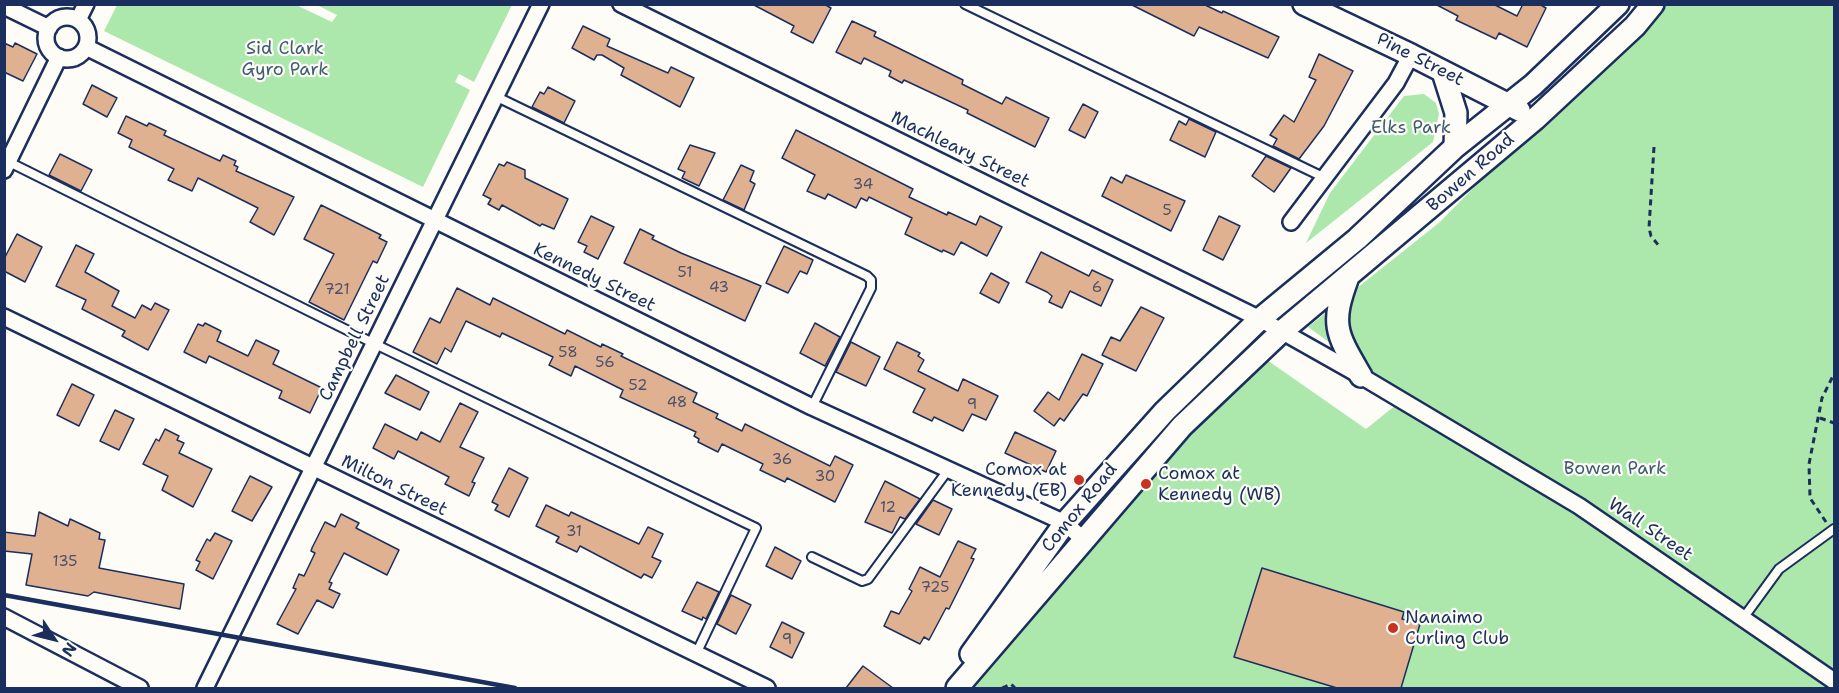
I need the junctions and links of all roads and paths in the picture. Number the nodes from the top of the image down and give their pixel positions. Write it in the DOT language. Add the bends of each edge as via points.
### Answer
graph roads {
  1 [pos="86,4"];
  2 [pos="541,4"];
  3 [pos="621,4"];
  4 [pos="965,4"];
  5 [pos="1304,4"];
  6 [pos="1653,4"];
  7 [pos="4,6"];
  8 [pos="1607,8"];
  9 [pos="78,20"];
  10 [pos="49,28"];
  11 [pos="86,47"];
  12 [pos="1411,54"];
  13 [pos="59,57"];
  14 [pos="1443,72"];
  15 [pos="495,96"];
  16 [pos="1509,104"];
  17 [pos="1535,119"];
  18 [pos="1455,147"];
  19 [pos="1654,147"];
  20 [pos="6,164"];
  21 [pos="1323,177"];
  22 [pos="434,221"];
  23 [pos="1291,222"];
  24 [pos="1659,246"];
  25 [pos="1348,276"];
  26 [pos="4,317"];
  27 [pos="1260,319"];
  28 [pos="1280,333"];
  29 [pos="374,343"];
  30 [pos="1834,374"];
  31 [pos="1361,376"];
  32 [pos="812,407"];
  33 [pos="1820,418"];
  34 [pos="1834,423"];
  35 [pos="312,469"];
  36 [pos="948,470"];
  37 [pos="1065,524"];
  38 [pos="1833,530"];
  39 [pos="1085,541"];
  40 [pos="812,557"];
  41 [pos="4,617"];
  42 [pos="1744,617"];
  43 [pos="696,654"];
  44 [pos="1834,681"];
  45 [pos="140,688"];
  46 [pos="205,688"];
  47 [pos="766,688"];
  48 [pos="946,688"];
  49 [pos="957,688"];
  50 [pos="1002,688"];
  51 [pos="1015,688"];
  1 -- 9 [label="street"];
  2 -- 15 [label="street, Campbell Street"];
  3 -- 27 [label="street, Machleary Street"];
  4 -- 21 [label="lane"];
  5 -- 12 [label="main road, Pine Street"];
  6 -- 17 [label="main road, Bowen Road" via="1635,26"];
  7 -- 10 [label="street"];
  8 -- 16 [label="main road, Bowen Road"];
  9 -- 10 [label="street" via="60,18"];
  9 -- 11 [label="street" via="87,32"];
  10 -- 13 [label="street" via="48,46"];
  11 -- 13 [label="street" via="77,56"];
  11 -- 22 [label="street, Kennedy Street"];
  12 -- 14 [label="main road, Pine Street"];
  12 -- 21 [label="street" via="1396,83"];
  13 -- 20 [label="street"];
  14 -- 16 [label="main road, Pine Street"];
  14 -- 18 [label="main road" via="1456,113"];
  15 -- 22 [label="street, Campbell Street"];
  15 -- 32 [label="lane" via="867,276 871,288"];
  16 -- 17 [label="main road, Pine Street"];
  16 -- 18 [label="main road, Bowen Road"];
  17 -- 25 [label="main road, Bowen Road"];
  18 -- 27 [label="main road, Bowen Road" via="1358,239"];
  19 -- 24 [label="path" via="1649,228"];
  20 -- 29 [label="lane"];
  21 -- 23 [label="street"];
  22 -- 29 [label="street, Campbell Street"];
  22 -- 32 [label="street, Kennedy Street"];
  25 -- 28 [label="main road, Bowen Road"];
  25 -- 31 [label="main road" via="1336,308 1337,318 1341,343"];
  26 -- 35 [label="street, Milton Street"];
  27 -- 28 [label="street, Machleary Street"];
  27 -- 37 [label="main road, Comox Road" via="1133,444"];
  28 -- 31 [label="street, Wall Street"];
  28 -- 39 [label="main road, Comox Road" via="1182,426"];
  29 -- 35 [label="street, Campbell Street"];
  29 -- 43 [label="lane" via="756,528"];
  30 -- 33 [label="path" via="1822,398"];
  31 -- 42 [label="street, Wall Street" via="1579,506"];
  32 -- 36 [label="street, Kennedy Street"];
  33 -- 34 [label="path"];
  33 -- 38 [label="path" via="1809,464 1810,498"];
  35 -- 43 [label="street, Milton Street"];
  35 -- 46 [label="street, Campbell Street"];
  36 -- 37 [label="street, Kennedy Street"];
  36 -- 40 [label="lane" via="868,579 862,581"];
  37 -- 39 [label="street, Kennedy Street"];
  37 -- 48 [label="main road, Comox Road"];
  38 -- 42 [label="lane" via="1779,569"];
  39 -- 49 [label="main road, Comox Road"];
  41 -- 45 [label="street"];
  42 -- 44 [label="street, Wall Street"];
  43 -- 47 [label="street, Milton Street"];
  50 -- 51 [label="path" via="1011,684"];
}
